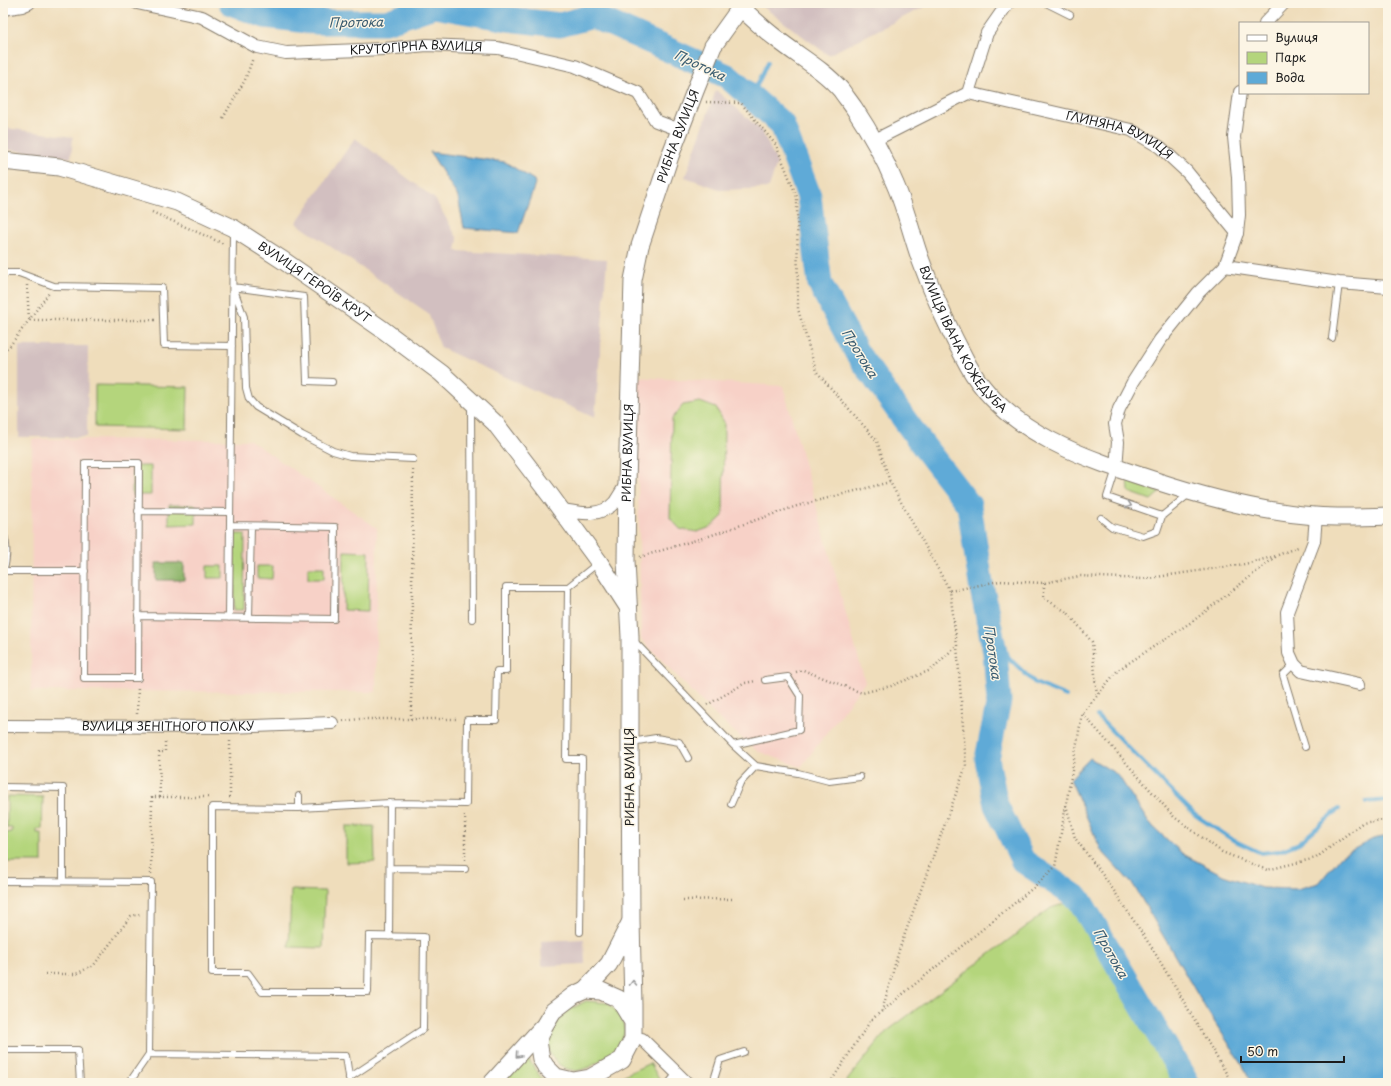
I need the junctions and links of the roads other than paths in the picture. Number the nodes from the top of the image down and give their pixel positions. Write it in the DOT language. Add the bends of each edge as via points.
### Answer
graph roads {
  1 [pos="29,3"];
  2 [pos="137,3"];
  3 [pos="1008,3"];
  4 [pos="1046,3"];
  5 [pos="1284,3"];
  6 [pos="738,5"];
  7 [pos="3,9"];
  8 [pos="1070,15"];
  9 [pos="1266,22"];
  10 [pos="968,92"];
  11 [pos="1240,94"];
  12 [pos="680,130"];
  13 [pos="875,140"];
  14 [pos="3,161"];
  15 [pos="234,228"];
  16 [pos="1237,233"];
  17 [pos="1225,266"];
  18 [pos="3,273"];
  19 [pos="1339,284"];
  20 [pos="1388,286"];
  21 [pos="233,287"];
  22 [pos="1332,338"];
  23 [pos="232,346"];
  24 [pos="332,382"];
  25 [pos="471,400"];
  26 [pos="413,459"];
  27 [pos="1116,469"];
  28 [pos="627,483"];
  29 [pos="1191,492"];
  30 [pos="562,510"];
  31 [pos="138,511"];
  32 [pos="230,512"];
  33 [pos="1162,516"];
  34 [pos="1316,516"];
  35 [pos="1388,516"];
  36 [pos="1101,518"];
  37 [pos="230,525"];
  38 [pos="251,526"];
  39 [pos="3,533"];
  40 [pos="599,562"];
  41 [pos="3,571"];
  42 [pos="85,571"];
  43 [pos="568,587"];
  44 [pos="628,607"];
  45 [pos="138,616"];
  46 [pos="229,618"];
  47 [pos="249,618"];
  48 [pos="472,619"];
  49 [pos="630,637"];
  50 [pos="1294,664"];
  51 [pos="765,680"];
  52 [pos="1359,684"];
  53 [pos="332,722"];
  54 [pos="3,726"];
  55 [pos="630,742"];
  56 [pos="733,745"];
  57 [pos="1305,747"];
  58 [pos="688,758"];
  59 [pos="756,766"];
  60 [pos="860,777"];
  61 [pos="3,787"];
  62 [pos="299,796"];
  63 [pos="390,803"];
  64 [pos="732,804"];
  65 [pos="299,808"];
  66 [pos="390,868"];
  67 [pos="465,869"];
  68 [pos="3,881"];
  69 [pos="63,881"];
  70 [pos="631,921"];
  71 [pos="580,932"];
  72 [pos="389,937"];
  73 [pos="585,990"];
  74 [pos="544,1026"];
  75 [pos="633,1030"];
  76 [pos="3,1050"];
  77 [pos="744,1052"];
  78 [pos="149,1054"];
  79 [pos="677,1074"];
  80 [pos="349,1081"];
  81 [pos="570,1082"];
  82 [pos="80,1083"];
  83 [pos="128,1083"];
  84 [pos="492,1083"];
  85 [pos="669,1083"];
  86 [pos="687,1083"];
  87 [pos="713,1083"];
  1 -- 7 [label="street"];
  2 -- 12 [label="street, КРУТОГІРНА ВУЛИЦЯ" via="202,17 257,47 286,53 427,45 498,48 575,66 638,93 656,121"];
  3 -- 10 [label="street" via="987,33"];
  4 -- 8 [label="lane"];
  5 -- 9 [label="street"];
  6 -- 12 [label="street, РИБНА ВУЛИЦЯ" via="713,46"];
  6 -- 13 [label="street, ВУЛИЦЯ ІВАНА КОЖЕДУБА" via="840,89"];
  10 -- 13 [label="street"];
  10 -- 16 [label="street, ГЛИНЯНА ВУЛИЦЯ" via="1131,130 1160,147 1187,172"];
  11 -- 16 [label="street" via="1234,137 1238,177"];
  12 -- 28 [label="street, РИБНА ВУЛИЦЯ" via="642,238 635,267"];
  13 -- 27 [label="street, ВУЛИЦЯ ІВАНА КОЖЕДУБА" via="896,185 921,262 953,337 985,390 1025,425 1056,444"];
  14 -- 15 [label="street, ВУЛИЦЯ ГЕРОЇВ КРУТ" via="59,167 177,202"];
  15 -- 21 [label="lane"];
  15 -- 25 [label="street, ВУЛИЦЯ ГЕРОЇВ КРУТ" via="382,329 441,373"];
  16 -- 17 [label="street"];
  17 -- 19 [label="street"];
  17 -- 27 [label="street" via="1184,309 1133,382 1119,409 1115,424 1118,442"];
  18 -- 23 [label="lane" via="19,273 54,286 162,288 164,345"];
  19 -- 20 [label="street"];
  19 -- 22 [label="lane"];
  21 -- 23 [label="lane"];
  21 -- 24 [label="lane" via="304,297 307,380"];
  21 -- 26 [label="lane" via="244,317 246,388 249,399 256,406 333,451 350,456"];
  23 -- 32 [label="lane"];
  25 -- 30 [label="street, ВУЛИЦЯ ГЕРОЇВ КРУТ" via="495,423"];
  25 -- 48 [label="lane"];
  27 -- 29 [label="street, ВУЛИЦЯ ІВАНА КОЖЕДУБА"];
  27 -- 33 [label="lane, one-way" via="1106,500"];
  28 -- 30 [label="street" via="614,503 599,512"];
  28 -- 44 [label="street, РИБНА ВУЛИЦЯ"];
  29 -- 33 [label="lane"];
  29 -- 34 [label="street, ВУЛИЦЯ ІВАНА КОЖЕДУБА" via="1270,510"];
  30 -- 40 [label="street, ВУЛИЦЯ ГЕРОЇВ КРУТ"];
  31 -- 32 [label="lane"];
  31 -- 42 [label="lane" via="139,463 85,463"];
  31 -- 45 [label="lane"];
  32 -- 37 [label="lane"];
  33 -- 36 [label="lane" via="1157,531 1143,536 1112,527"];
  34 -- 35 [label="street, ВУЛИЦЯ ІВАНА КОЖЕДУБА"];
  34 -- 50 [label="street" via="1314,541 1287,612 1289,653"];
  37 -- 38 [label="lane"];
  37 -- 46 [label="lane"];
  38 -- 47 [label="lane"];
  38 -- 47 [label="lane" via="336,527 334,619"];
  39 -- 41 [label="lane" via="6,540 6,562"];
  40 -- 43 [label="lane"];
  40 -- 44 [label="street, ВУЛИЦЯ ГЕРОЇВ КРУТ"];
  41 -- 42 [label="lane"];
  42 -- 45 [label="lane" via="84,678 138,678"];
  43 -- 63 [label="lane" via="506,587 506,671 496,671 496,720 467,720 466,804"];
  43 -- 71 [label="lane" via="566,759 582,759"];
  44 -- 49 [label="street, РИБНА ВУЛИЦЯ"];
  45 -- 46 [label="lane"];
  46 -- 47 [label="lane"];
  49 -- 55 [label="street, РИБНА ВУЛИЦЯ"];
  49 -- 56 [label="lane"];
  50 -- 52 [label="street" via="1301,671"];
  50 -- 57 [label="lane" via="1283,676"];
  51 -- 56 [label="lane" via="788,677 800,696 799,730"];
  53 -- 54 [label="street, ВУЛИЦЯ ЗЕНІТНОГО ПОЛКУ" via="230,727"];
  55 -- 58 [label="lane" via="656,738 679,742"];
  55 -- 70 [label="street, РИБНА ВУЛИЦЯ"];
  56 -- 59 [label="lane"];
  59 -- 60 [label="lane" via="829,781"];
  59 -- 64 [label="lane" via="740,783"];
  61 -- 69 [label="lane" via="63,788"];
  62 -- 65 [label="lane"];
  63 -- 65 [label="lane"];
  63 -- 66 [label="lane"];
  65 -- 72 [label="lane" via="212,808 212,973 248,973 262,992 368,992 368,936"];
  66 -- 67 [label="lane"];
  66 -- 72 [label="lane"];
  68 -- 69 [label="lane"];
  69 -- 78 [label="lane" via="151,882"];
  70 -- 73 [label="street, РИБНА ВУЛИЦЯ" via="608,964"];
  75 -- 70 [label="street, РИБНА ВУЛИЦЯ, one-way"];
  72 -- 80 [label="lane" via="424,937 423,1029"];
  73 -- 74 [label="street" via="553,1011"];
  73 -- 75 [label="street" via="601,991 619,999"];
  74 -- 81 [label="street" via="538,1041 541,1059 556,1077"];
  74 -- 84 [label="street, one-way"];
  75 -- 79 [label="street"];
  75 -- 81 [label="street" via="622,1060 590,1078"];
  76 -- 82 [label="lane" via="78,1050"];
  77 -- 87 [label="lane" via="720,1060"];
  78 -- 80 [label="lane" via="346,1056"];
  78 -- 83 [label="lane"];
  79 -- 85 [label="lane"];
  79 -- 86 [label="street"];
}
